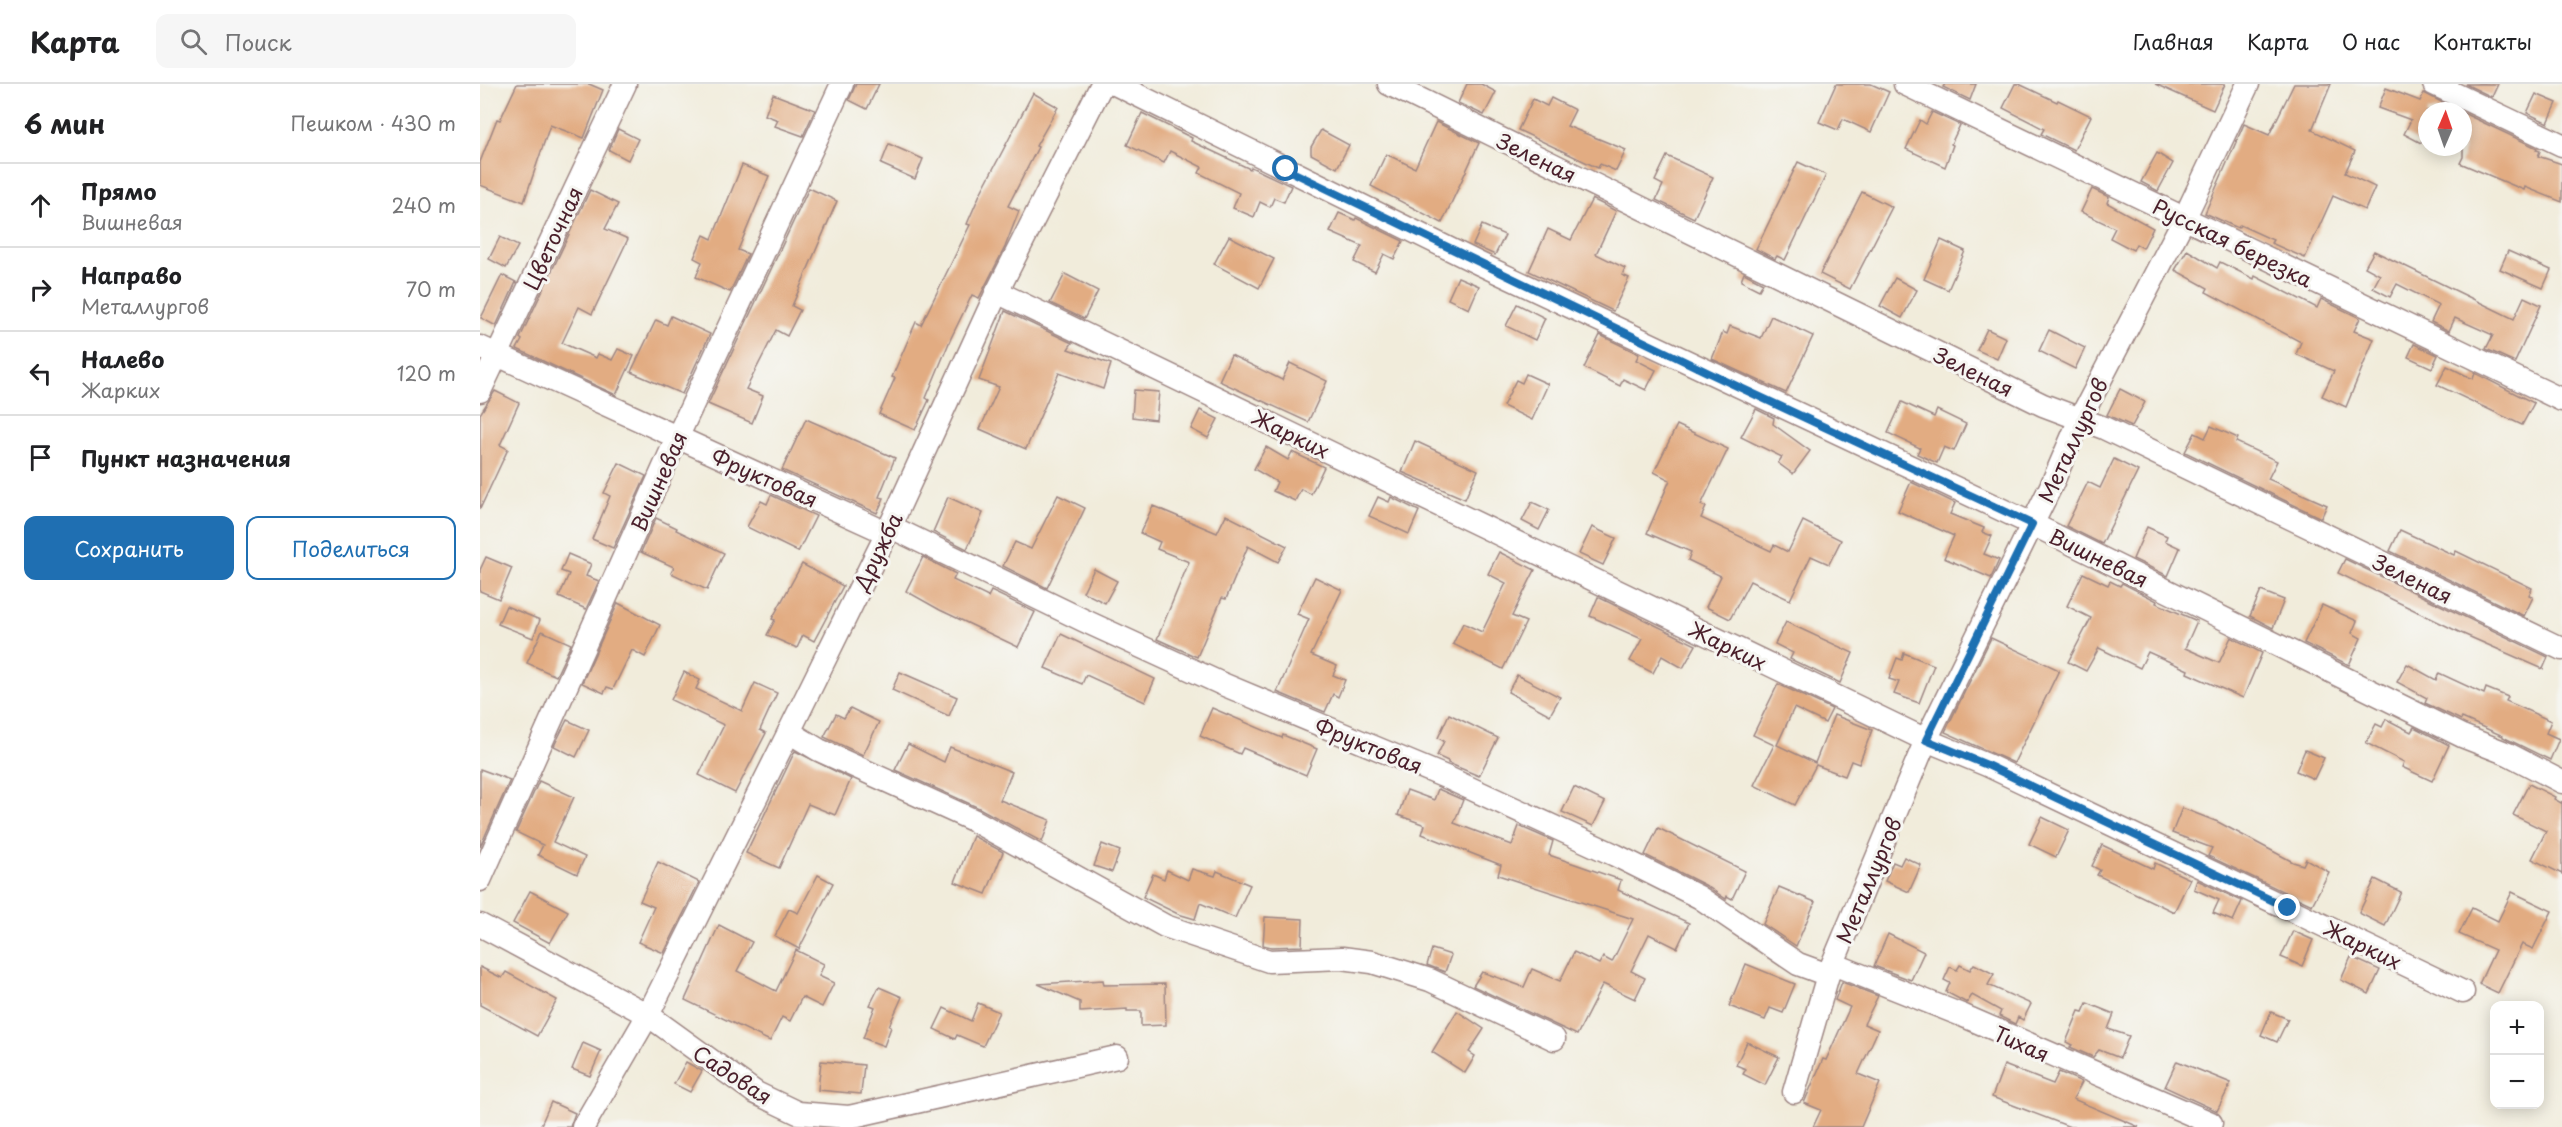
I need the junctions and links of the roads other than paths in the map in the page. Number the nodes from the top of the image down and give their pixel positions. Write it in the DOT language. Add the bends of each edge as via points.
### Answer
graph roads {
  1 [pos="625,84"];
  2 [pos="842,84"];
  3 [pos="1102,84"];
  4 [pos="1115,84"];
  5 [pos="1389,84"];
  6 [pos="1905,84"];
  7 [pos="2248,84"];
  8 [pos="2434,84"];
  9 [pos="2562,145"];
  10 [pos="2184,219"];
  11 [pos="996,292"];
  12 [pos="489,351"];
  13 [pos="480,391"];
  14 [pos="2562,400"];
  15 [pos="2080,418"];
  16 [pos="678,438"];
  17 [pos="2032,524"];
  18 [pos="888,529"];
  19 [pos="2562,649"];
  20 [pos="789,732"];
  21 [pos="1926,740"];
  22 [pos="2562,782"];
  23 [pos="480,880"];
  24 [pos="480,925"];
  25 [pos="1830,969"];
  26 [pos="2463,992"];
  27 [pos="648,1015"];
  28 [pos="1554,1039"];
  29 [pos="1117,1057"];
  30 [pos="1794,1092"];
  31 [pos="2211,1123"];
  32 [pos="584,1127"];
  1 -- 12 [label="street, Цветочная"];
  2 -- 16 [label="street, Вишневая"];
  3 -- 11 [label="street, Дружба"];
  4 -- 17 [label="street, Вишневая" via="1480,264"];
  5 -- 15 [label="street, Зеленая" via="2043,405"];
  6 -- 10 [label="street, Русская березка"];
  7 -- 10 [label="street, Металлургов"];
  8 -- 9 [label="street"];
  10 -- 14 [label="street, Русская березка"];
  10 -- 15 [label="street, Металлургов"];
  11 -- 18 [label="street, Дружба"];
  11 -- 21 [label="street, Жарких"];
  12 -- 13 [label="street, Цветочная"];
  12 -- 16 [label="street, Фруктовая"];
  15 -- 17 [label="street, Металлургов"];
  15 -- 19 [label="street, Зеленая"];
  16 -- 18 [label="street, Фруктовая"];
  16 -- 23 [label="street, Вишневая"];
  17 -- 21 [label="street, Металлургов"];
  17 -- 22 [label="street, Вишневая" via="2440,726"];
  18 -- 20 [label="street, Дружба"];
  18 -- 25 [label="street, Фруктовая" via="1220,683 1448,778 1615,855 1699,897 1798,964"];
  20 -- 27 [label="street, Дружба"];
  20 -- 28 [label="street" via="819,750 973,820 1165,926 1269,961 1342,958 1372,962 1430,980"];
  21 -- 25 [label="street, Металлургов"];
  21 -- 26 [label="street, Жарких" via="1987,765"];
  24 -- 27 [label="street, Садовая"];
  25 -- 30 [label="street, Металлургов"];
  25 -- 31 [label="street, Тихая" via="1943,1008"];
  27 -- 29 [label="street, Садовая" via="756,1093 813,1116 849,1117"];
  27 -- 32 [label="street, Дружба"];
}
